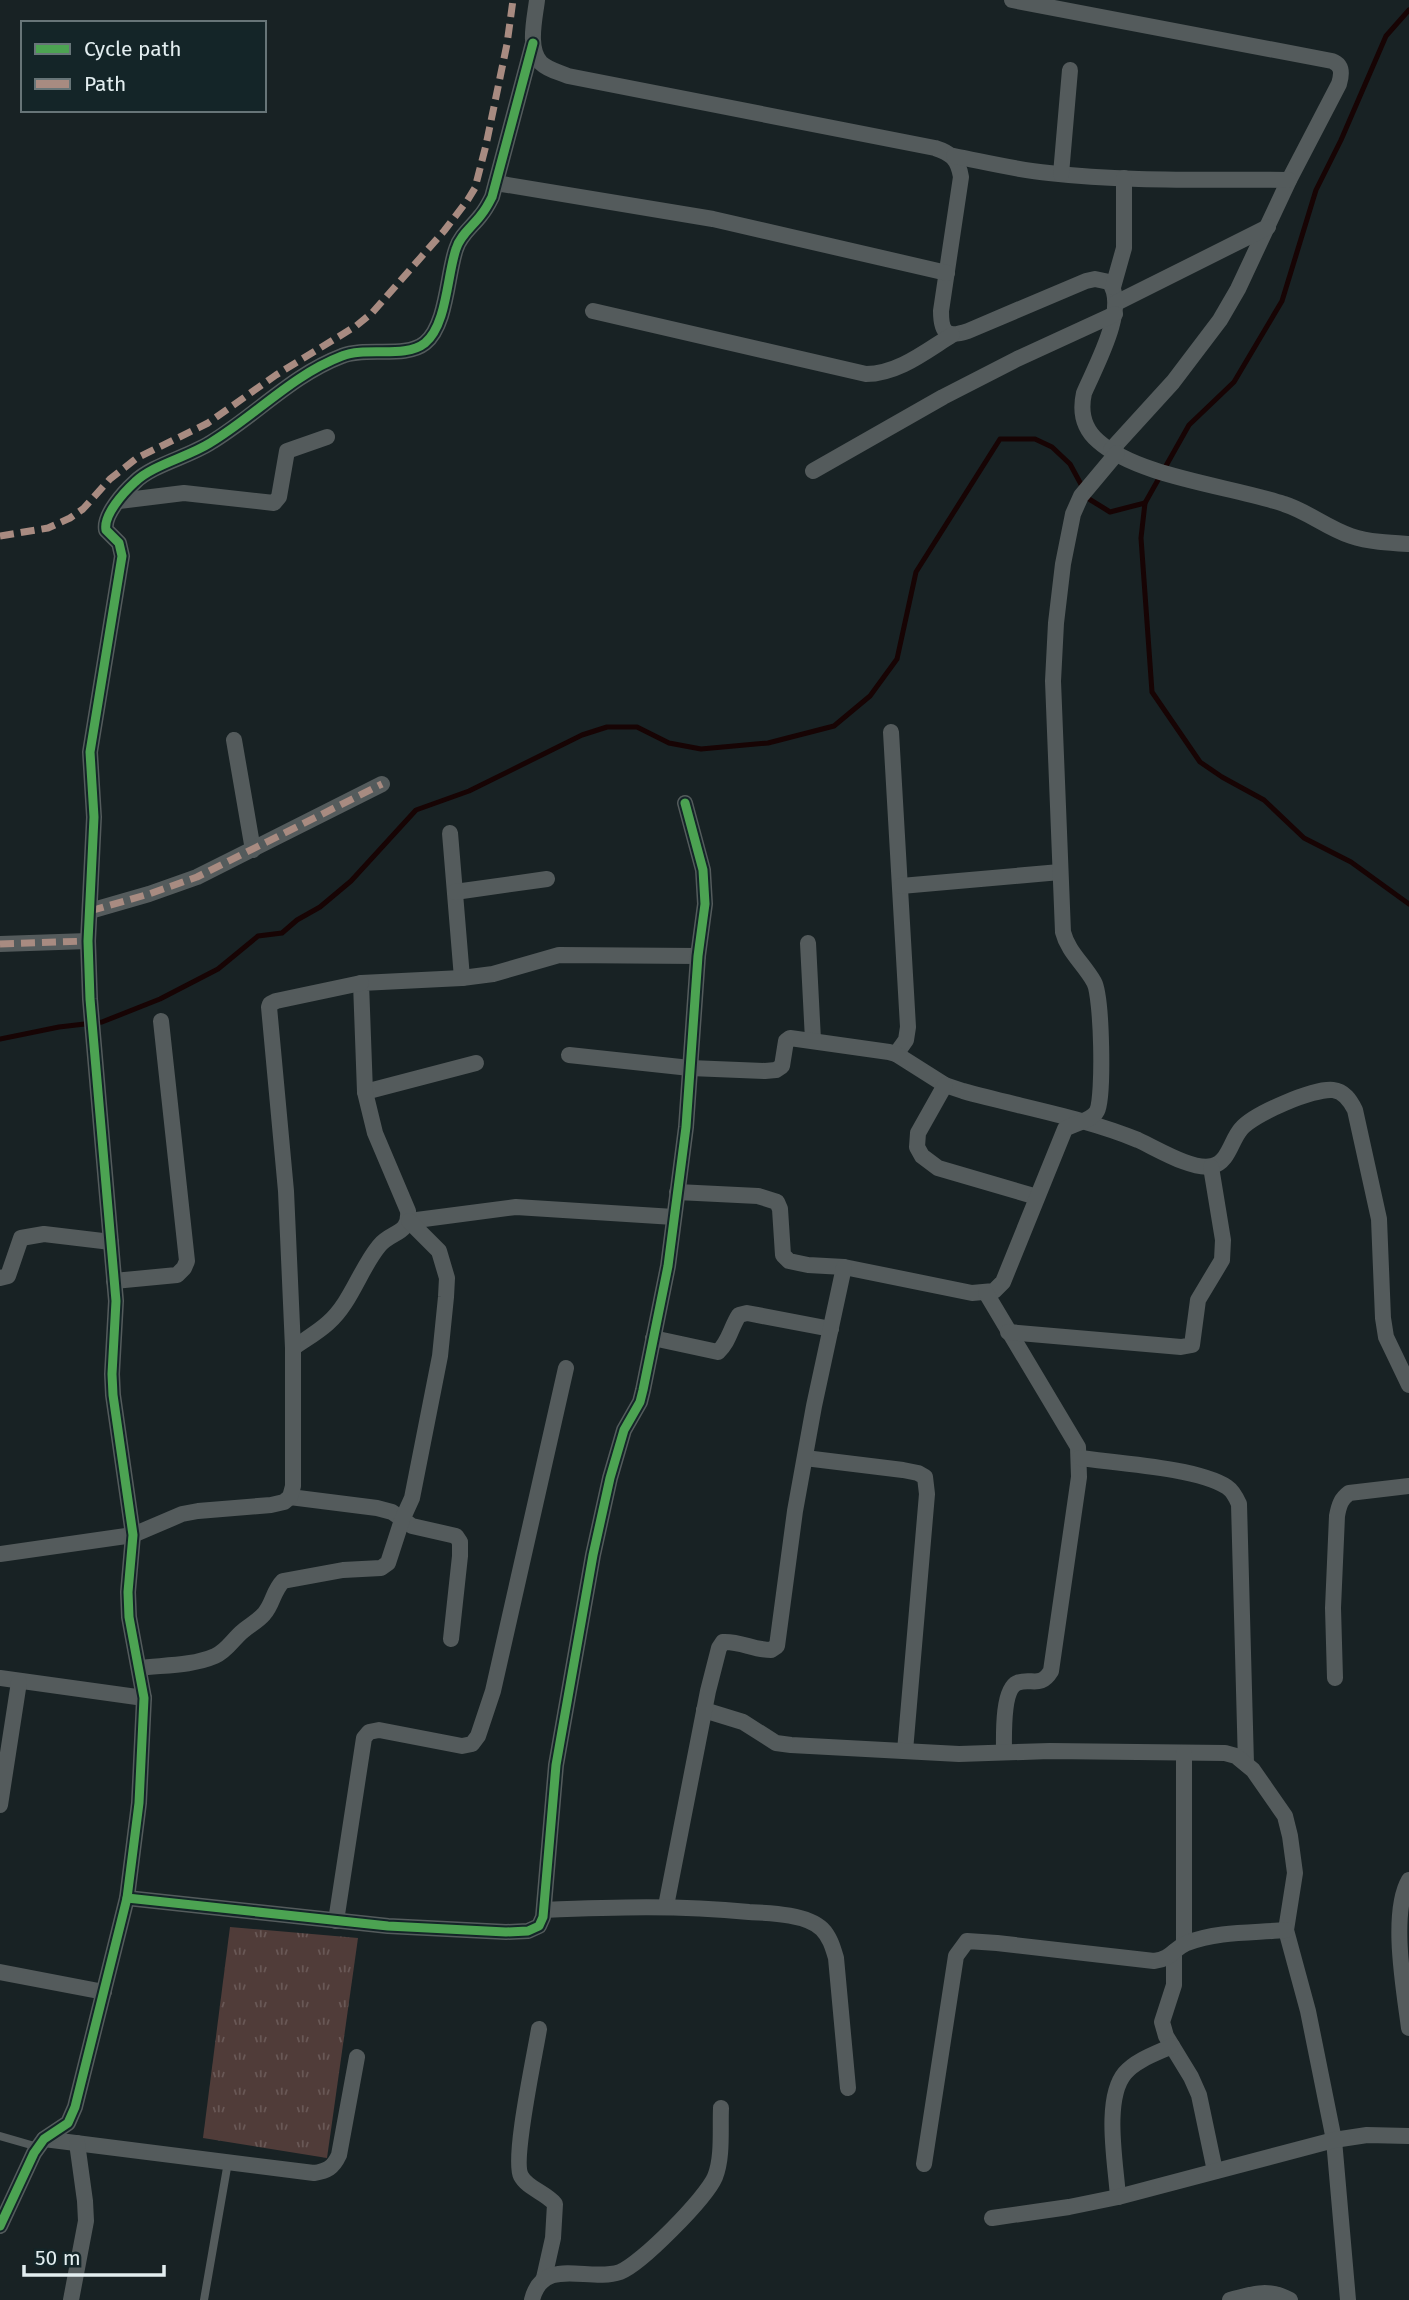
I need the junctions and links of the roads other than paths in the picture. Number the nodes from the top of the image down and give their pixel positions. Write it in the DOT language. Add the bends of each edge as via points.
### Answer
graph roads {
  1 [pos="537,0"];
  2 [pos="1012,0"];
  3 [pos="533,43"];
  4 [pos="1070,70"];
  5 [pos="954,156"];
  6 [pos="1061,174"];
  7 [pos="1124,178"];
  8 [pos="1289,180"];
  9 [pos="496,183"];
  10 [pos="1268,227"];
  11 [pos="947,273"];
  12 [pos="1115,302"];
  13 [pos="593,311"];
  14 [pos="953,335"];
  15 [pos="327,436"];
  16 [pos="1114,452"];
  17 [pos="813,471"];
  18 [pos="119,501"];
  19 [pos="1409,544"];
  20 [pos="891,732"];
  21 [pos="234,740"];
  22 [pos="382,784"];
  23 [pos="685,803"];
  24 [pos="450,832"];
  25 [pos="253,850"];
  26 [pos="1060,872"];
  27 [pos="547,879"];
  28 [pos="901,886"];
  29 [pos="455,892"];
  30 [pos="90,911"];
  31 [pos="88,941"];
  32 [pos="808,943"];
  33 [pos="0,944"];
  34 [pos="698,956"];
  35 [pos="462,978"];
  36 [pos="361,983"];
  37 [pos="161,1021"];
  38 [pos="813,1040"];
  39 [pos="896,1054"];
  40 [pos="569,1055"];
  41 [pos="476,1063"];
  42 [pos="690,1068"];
  43 [pos="945,1084"];
  44 [pos="365,1092"];
  45 [pos="1080,1121"];
  46 [pos="1211,1167"];
  47 [pos="677,1192"];
  48 [pos="1037,1197"];
  49 [pos="674,1217"];
  50 [pos="409,1221"];
  51 [pos="111,1242"];
  52 [pos="844,1267"];
  53 [pos="0,1278"];
  54 [pos="114,1281"];
  55 [pos="986,1293"];
  56 [pos="831,1329"];
  57 [pos="1008,1332"];
  58 [pos="653,1338"];
  59 [pos="292,1348"];
  60 [pos="566,1368"];
  61 [pos="1409,1385"];
  62 [pos="805,1458"];
  63 [pos="1080,1458"];
  64 [pos="1409,1486"];
  65 [pos="290,1497"];
  66 [pos="402,1520"];
  67 [pos="133,1535"];
  68 [pos="0,1554"];
  69 [pos="451,1639"];
  70 [pos="139,1668"];
  71 [pos="0,1678"];
  72 [pos="1335,1678"];
  73 [pos="19,1682"];
  74 [pos="144,1698"];
  75 [pos="704,1710"];
  76 [pos="905,1751"];
  77 [pos="1004,1752"];
  78 [pos="1184,1753"];
  79 [pos="1246,1764"];
  80 [pos="0,1804"];
  81 [pos="1409,1880"];
  82 [pos="127,1898"];
  83 [pos="666,1906"];
  84 [pos="544,1910"];
  85 [pos="336,1921"];
  86 [pos="1286,1930"];
  87 [pos="1179,1948"];
  88 [pos="0,1972"];
  89 [pos="104,1992"];
  90 [pos="1409,2028"];
  91 [pos="539,2029"];
  92 [pos="1172,2046"];
  93 [pos="357,2057"];
  94 [pos="848,2088"];
  95 [pos="721,2108"];
  96 [pos="0,2136"];
  97 [pos="1409,2136"];
  98 [pos="1335,2140"];
  99 [pos="41,2143"];
  100 [pos="77,2143"];
  101 [pos="228,2162"];
  102 [pos="924,2164"];
  103 [pos="1215,2171"];
  104 [pos="1118,2197"];
  105 [pos="992,2218"];
  106 [pos="0,2226"];
  107 [pos="544,2278"];
  108 [pos="71,2300"];
  109 [pos="204,2300"];
  110 [pos="532,2300"];
  111 [pos="1230,2300"];
  112 [pos="1290,2300"];
  113 [pos="1348,2300"];
  1 -- 3 [label="street"];
  2 -- 8 [label="street" via="1336,62 1342,73 1339,84"];
  3 -- 5 [label="street" via="542,64 568,76 934,148"];
  3 -- 9 [label="street"];
  4 -- 6 [label="street"];
  5 -- 6 [label="street"];
  5 -- 11 [label="street" via="961,177"];
  6 -- 7 [label="street"];
  7 -- 8 [label="street"];
  7 -- 12 [label="street" via="1124,248"];
  8 -- 10 [label="street"];
  9 -- 11 [label="street" via="713,219"];
  9 -- 18 [label="street" via="486,207 456,247 442,311 424,344 409,350 351,353 332,361 287,386 209,444 142,476"];
  10 -- 12 [label="street"];
  10 -- 16 [label="street" via="1220,320"];
  11 -- 14 [label="street" via="941,324"];
  12 -- 14 [label="street" via="1110,282 1086,281"];
  12 -- 16 [label="street" via="1082,405 1088,430"];
  12 -- 17 [label="street"];
  13 -- 14 [label="street" via="866,374 898,366"];
  15 -- 18 [label="street" via="287,451 274,503 184,493"];
  16 -- 19 [label="street" via="1180,477 1284,504 1352,536"];
  16 -- 26 [label="street" via="1081,496 1069,531 1056,623 1053,681"];
  18 -- 30 [label="street" via="105,526 119,543 122,556 92,736"];
  20 -- 28 [label="street"];
  21 -- 25 [label="street"];
  22 -- 25 [label="street"];
  23 -- 34 [label="street" via="705,885"];
  24 -- 29 [label="street"];
  25 -- 30 [label="street" via="197,877"];
  26 -- 28 [label="street"];
  26 -- 45 [label="street" via="1065,941 1094,982 1100,1012 1098,1107 1095,1114"];
  27 -- 29 [label="street"];
  28 -- 39 [label="street" via="908,1027"];
  29 -- 35 [label="street"];
  30 -- 31 [label="street"];
  31 -- 33 [label="street"];
  31 -- 51 [label="street"];
  32 -- 38 [label="street"];
  34 -- 35 [label="street" via="559,955"];
  34 -- 42 [label="street"];
  35 -- 36 [label="street"];
  36 -- 44 [label="street"];
  36 -- 59 [label="street" via="276,1001 269,1007 286,1191"];
  37 -- 54 [label="street" via="187,1261 177,1275"];
  38 -- 39 [label="street"];
  38 -- 42 [label="street" via="788,1038 783,1062 776,1070"];
  39 -- 43 [label="street"];
  40 -- 42 [label="street"];
  41 -- 44 [label="street"];
  42 -- 47 [label="street"];
  43 -- 45 [label="street"];
  43 -- 48 [label="street" via="918,1133 922,1156 938,1168"];
  44 -- 50 [label="street" via="375,1133"];
  45 -- 46 [label="street"];
  45 -- 48 [label="street" via="1065,1129"];
  46 -- 57 [label="street" via="1222,1260 1198,1300 1192,1345"];
  46 -- 61 [label="street" via="1220,1163 1250,1120 1284,1103 1325,1090 1350,1099 1377,1205 1386,1337"];
  47 -- 49 [label="street"];
  47 -- 52 [label="street" via="737,1194 777,1202 783,1255 789,1261"];
  48 -- 55 [label="street" via="1003,1282"];
  49 -- 50 [label="street" via="516,1207"];
  49 -- 58 [label="street"];
  50 -- 59 [label="street" via="405,1229 381,1244 329,1322"];
  50 -- 66 [label="street" via="439,1251 447,1288 440,1356 412,1498"];
  51 -- 53 [label="street" via="44,1234 21,1238 8,1276"];
  51 -- 54 [label="street"];
  52 -- 55 [label="street"];
  52 -- 56 [label="street"];
  54 -- 67 [label="street" via="113,1395"];
  55 -- 57 [label="street"];
  56 -- 58 [label="street" via="747,1313 739,1315 726,1345 718,1352"];
  56 -- 62 [label="street"];
  57 -- 63 [label="street" via="1078,1447"];
  58 -- 84 [label="street" via="640,1402 624,1430 593,1555 556,1765"];
  59 -- 65 [label="street"];
  60 -- 85 [label="street" via="493,1691 478,1736 463,1746 379,1730 364,1738"];
  62 -- 75 [label="street" via="777,1646 762,1650 723,1642 713,1663"];
  62 -- 76 [label="street" via="925,1477"];
  63 -- 77 [label="street" via="1051,1671 1040,1682 1017,1683 1011,1689"];
  63 -- 79 [label="street" via="1168,1469 1224,1485 1233,1492 1239,1504"];
  64 -- 72 [label="street" via="1349,1493 1339,1504 1333,1608"];
  65 -- 66 [label="street" via="377,1508"];
  65 -- 67 [label="street" via="271,1505 182,1514"];
  66 -- 69 [label="street" via="456,1536 460,1542"];
  66 -- 70 [label="street" via="388,1563 381,1568 283,1581 260,1619 215,1656"];
  67 -- 68 [label="street"];
  67 -- 70 [label="street" via="129,1617"];
  70 -- 74 [label="street"];
  71 -- 73 [label="street"];
  73 -- 74 [label="street"];
  73 -- 80 [label="street"];
  74 -- 82 [label="street" via="139,1803"];
  75 -- 76 [label="street" via="743,1721 776,1743"];
  75 -- 83 [label="street"];
  76 -- 77 [label="street"];
  77 -- 78 [label="street"];
  78 -- 79 [label="street" via="1225,1754"];
  78 -- 87 [label="street"];
  79 -- 86 [label="street" via="1285,1816 1290,1836 1295,1873"];
  81 -- 90 [label="street" via="1403,1890 1401,1961"];
  82 -- 85 [label="street"];
  82 -- 89 [label="street"];
  83 -- 84 [label="street"];
  83 -- 94 [label="street" via="783,1915 822,1929 836,1958"];
  84 -- 85 [label="street" via="539,1926 528,1931"];
  86 -- 87 [label="street" via="1217,1935"];
  86 -- 98 [label="street"];
  87 -- 92 [label="street" via="1162,2022"];
  87 -- 102 [label="street" via="1154,1961 967,1941 956,1956"];
  88 -- 89 [label="street"];
  89 -- 99 [label="street" via="75,2107 68,2123"];
  91 -- 107 [label="street" via="519,2173 555,2204"];
  92 -- 103 [label="street" via="1199,2095"];
  92 -- 104 [label="street" via="1138,2062 1118,2084 1112,2117"];
  93 -- 101 [label="street" via="338,2155 327,2171"];
  95 -- 107 [label="street" via="716,2177 668,2233 619,2272"];
  96 -- 99 [label="lane"];
  97 -- 98 [label="street"];
  98 -- 103 [label="street"];
  98 -- 113 [label="street"];
  99 -- 100 [label="street"];
  99 -- 106 [label="street"];
  100 -- 101 [label="street"];
  100 -- 108 [label="street" via="86,2221"];
  101 -- 109 [label="lane"];
  103 -- 104 [label="street"];
  104 -- 105 [label="street"];
  107 -- 110 [label="street"];
  111 -- 112 [label="street" via="1270,2292"];
}
